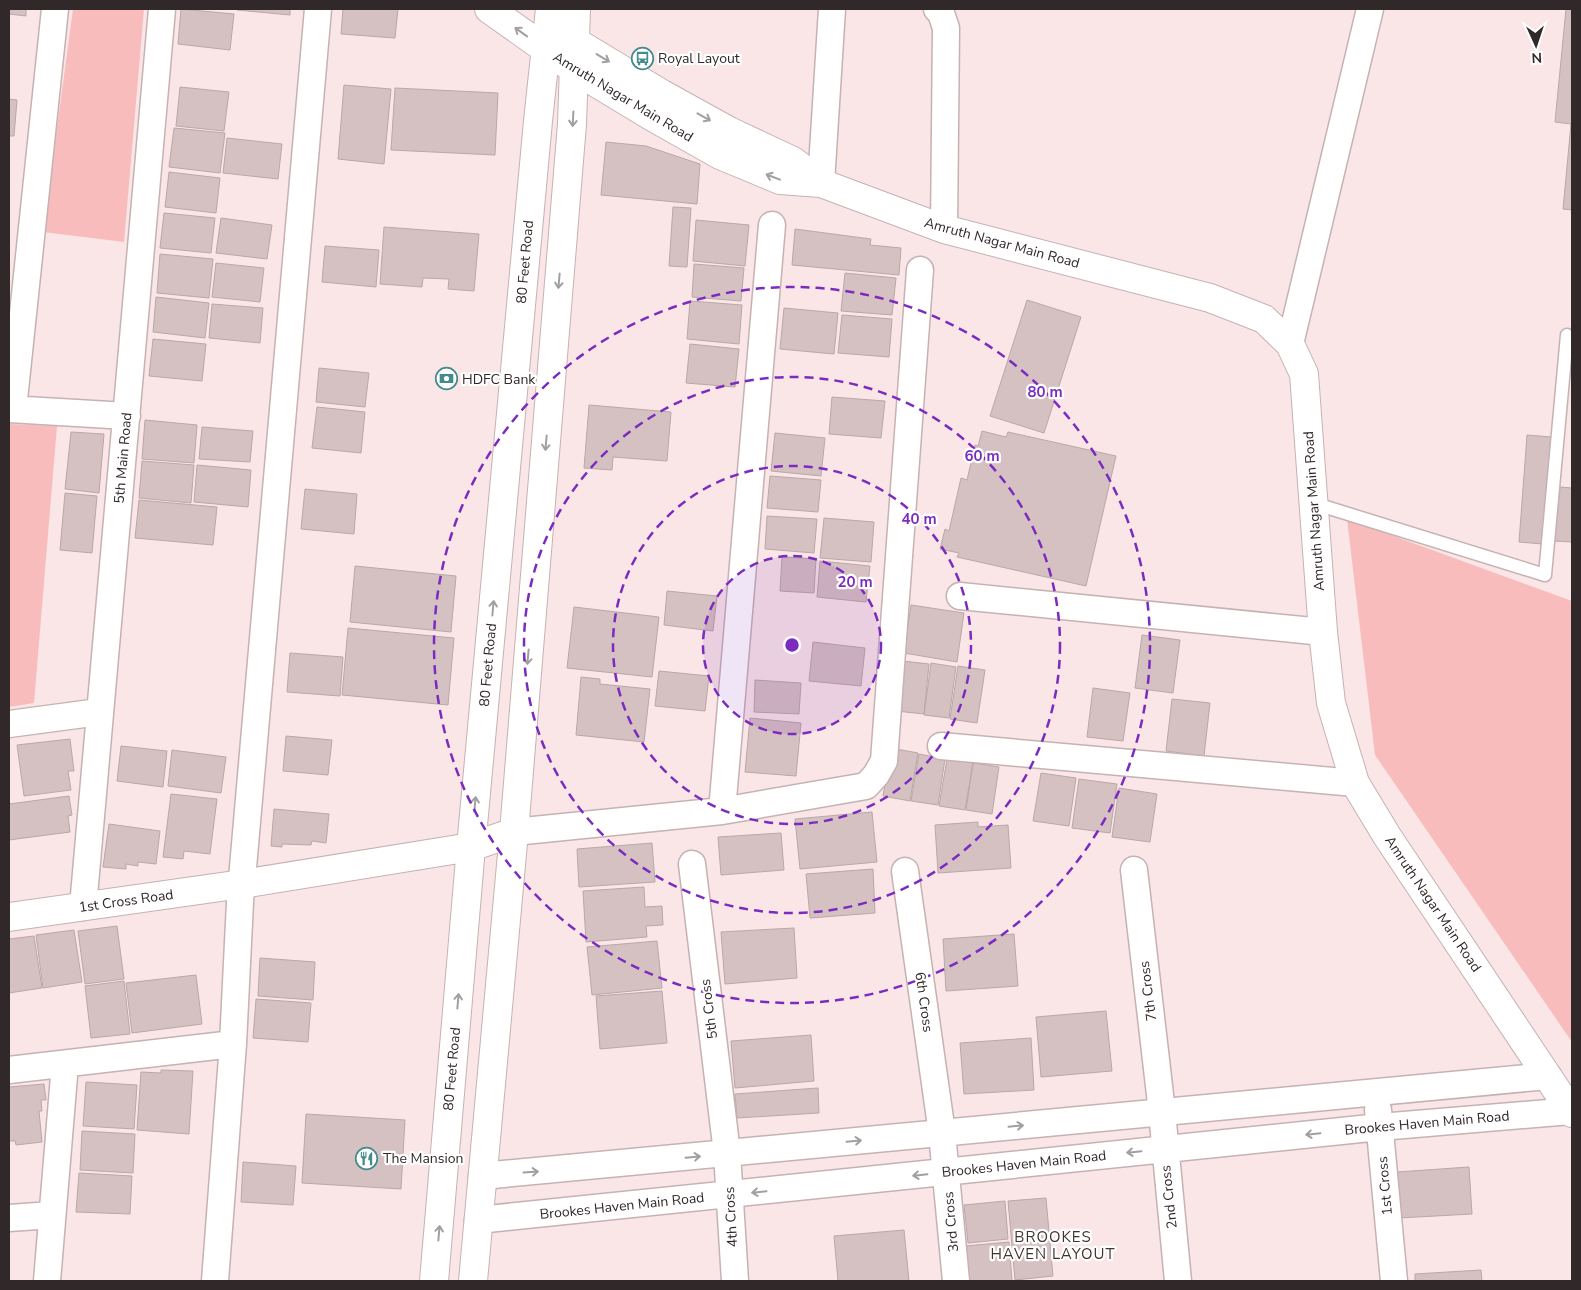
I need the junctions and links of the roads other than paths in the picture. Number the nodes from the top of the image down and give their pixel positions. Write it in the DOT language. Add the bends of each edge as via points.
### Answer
graph roads {
  1 [pos="55,9"];
  2 [pos="162,9"];
  3 [pos="318,9"];
  4 [pos="489,9"];
  5 [pos="576,9"];
  6 [pos="832,9"];
  7 [pos="937,9"];
  8 [pos="1370,9"];
  9 [pos="545,13"];
  10 [pos="576,42"];
  11 [pos="546,50"];
  12 [pos="575,70"];
  13 [pos="821,183"];
  14 [pos="772,225"];
  15 [pos="944,229"];
  16 [pos="920,270"];
  17 [pos="1567,336"];
  18 [pos="1290,344"];
  19 [pos="11,409"];
  20 [pos="127,416"];
  21 [pos="1314,503"];
  22 [pos="960,596"];
  23 [pos="1323,632"];
  24 [pos="99,712"];
  25 [pos="9,724"];
  26 [pos="942,746"];
  27 [pos="1355,783"];
  28 [pos="722,812"];
  29 [pos="514,832"];
  30 [pos="471,847"];
  31 [pos="692,864"];
  32 [pos="1134,870"];
  33 [pos="905,871"];
  34 [pos="242,884"];
  35 [pos="83,907"];
  36 [pos="9,916"];
  37 [pos="233,1044"];
  38 [pos="65,1064"];
  39 [pos="9,1070"];
  40 [pos="1548,1076"];
  41 [pos="1376,1092"];
  42 [pos="1162,1112"];
  43 [pos="1571,1112"];
  44 [pos="1380,1127"];
  45 [pos="942,1133"];
  46 [pos="1165,1149"];
  47 [pos="727,1153"];
  48 [pos="947,1172"];
  49 [pos="482,1176"];
  50 [pos="730,1195"];
  51 [pos="52,1216"];
  52 [pos="9,1218"];
  53 [pos="478,1220"];
  54 [pos="47,1281"];
  55 [pos="215,1281"];
  56 [pos="434,1281"];
  57 [pos="473,1281"];
  58 [pos="735,1281"];
  59 [pos="956,1281"];
  60 [pos="1178,1281"];
  61 [pos="1394,1281"];
  1 -- 19 [label="street"];
  2 -- 20 [label="street, 5th Main Road"];
  3 -- 34 [label="street"];
  11 -- 4 [label="main road, Amruth Nagar Main Road, one-way"];
  5 -- 10 [label="main road"];
  6 -- 13 [label="street"];
  7 -- 15 [label="street" via="942,13 946,28"];
  8 -- 18 [label="street"];
  9 -- 10 [label="main road, Amruth Nagar Main Road"];
  9 -- 11 [label="main road, 80 Feet Road"];
  10 -- 12 [label="main road"];
  10 -- 13 [label="main road, Amruth Nagar Main Road, one-way" via="728,131 793,161"];
  11 -- 12 [label="main road, Amruth Nagar Main Road"];
  30 -- 11 [label="main road, 80 Feet Road, one-way"];
  13 -- 12 [label="main road, Amruth Nagar Main Road, one-way" via="780,180 720,155"];
  12 -- 29 [label="main road, one-way"];
  13 -- 15 [label="main road, Amruth Nagar Main Road"];
  14 -- 28 [label="street"];
  15 -- 18 [label="main road, Amruth Nagar Main Road" via="1210,298 1264,319"];
  16 -- 28 [label="street" via="884,761 866,786"];
  17 -- 21 [label="lane" via="1545,575"];
  18 -- 21 [label="main road, Amruth Nagar Main Road" via="1304,374"];
  19 -- 20 [label="street"];
  20 -- 24 [label="street, 5th Main Road"];
  21 -- 23 [label="main road, Amruth Nagar Main Road"];
  22 -- 23 [label="street"];
  23 -- 27 [label="main road, Amruth Nagar Main Road" via="1331,703"];
  24 -- 25 [label="street"];
  24 -- 35 [label="street, 5th Main Road"];
  26 -- 27 [label="street"];
  27 -- 40 [label="main road, Amruth Nagar Main Road"];
  28 -- 29 [label="street"];
  29 -- 30 [label="main road, 1st Cross Road"];
  29 -- 49 [label="main road"];
  30 -- 34 [label="main road, 1st Cross Road"];
  56 -- 30 [label="main road, 80 Feet Road, one-way"];
  31 -- 47 [label="street, 5th Cross"];
  32 -- 42 [label="street, 7th Cross"];
  33 -- 45 [label="street, 6th Cross"];
  34 -- 35 [label="main road, 1st Cross Road"];
  34 -- 37 [label="street"];
  35 -- 36 [label="main road, 1st Cross Road"];
  37 -- 38 [label="street"];
  37 -- 55 [label="street"];
  38 -- 39 [label="street"];
  38 -- 51 [label="street"];
  40 -- 41 [label="street"];
  40 -- 43 [label="main road, Amruth Nagar Main Road"];
  41 -- 42 [label="street"];
  41 -- 44 [label="street, 1st Cross"];
  45 -- 42 [label="street, one-way"];
  42 -- 46 [label="street, 2nd Cross"];
  43 -- 44 [label="street, Brookes Haven Main Road"];
  44 -- 46 [label="street, Brookes Haven Main Road, one-way"];
  44 -- 61 [label="street, 1st Cross"];
  47 -- 45 [label="street, one-way"];
  45 -- 48 [label="street, 3rd Cross"];
  46 -- 48 [label="street, Brookes Haven Main Road, one-way"];
  46 -- 60 [label="street, 2nd Cross"];
  49 -- 47 [label="street, one-way"];
  47 -- 50 [label="street, 4th Cross"];
  48 -- 50 [label="street, Brookes Haven Main Road, one-way"];
  48 -- 59 [label="street, 3rd Cross"];
  49 -- 53 [label="main road"];
  50 -- 53 [label="street, Brookes Haven Main Road"];
  50 -- 58 [label="street, 4th Cross"];
  51 -- 52 [label="street"];
  51 -- 54 [label="street"];
  53 -- 57 [label="main road"];
}
